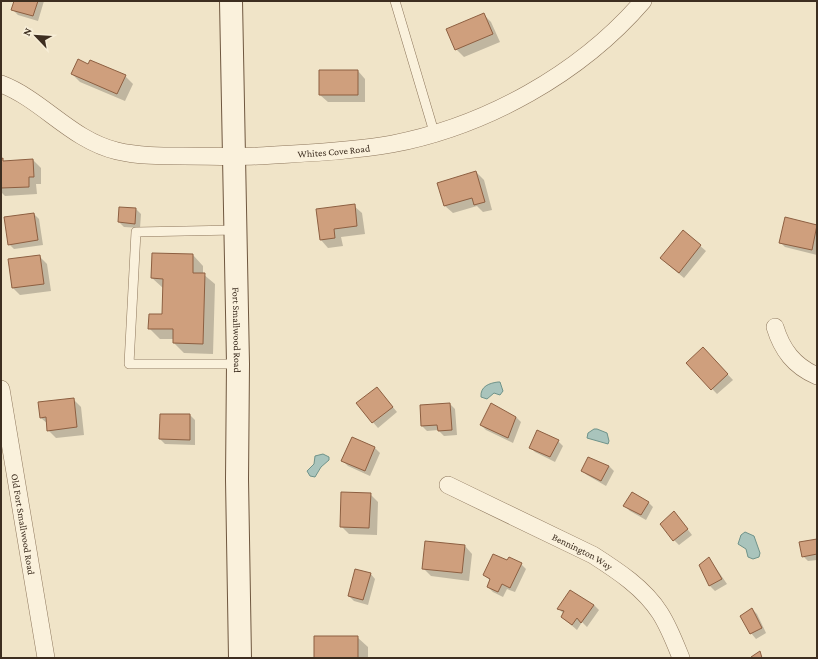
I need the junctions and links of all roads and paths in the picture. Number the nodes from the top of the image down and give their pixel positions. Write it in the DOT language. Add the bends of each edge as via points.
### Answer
graph roads {
  1 [pos="231,1"];
  2 [pos="395,1"];
  3 [pos="643,1"];
  4 [pos="1,84"];
  5 [pos="434,132"];
  6 [pos="234,157"];
  7 [pos="235,230"];
  8 [pos="775,327"];
  9 [pos="238,364"];
  10 [pos="817,376"];
  11 [pos="1,389"];
  12 [pos="448,485"];
  13 [pos="46,658"];
  14 [pos="240,658"];
  15 [pos="681,658"];
  1 -- 6 [label="main road, Fort Smallwood Road"];
  2 -- 5 [label="lane"];
  3 -- 5 [label="street, Whites Cove Road" via="613,32 548,82 509,103"];
  4 -- 6 [label="street, Whites Cove Road" via="25,95 82,137 115,151 154,156"];
  5 -- 6 [label="street, Whites Cove Road" via="393,144 327,152"];
  6 -- 7 [label="main road, Fort Smallwood Road"];
  7 -- 9 [label="main road, Fort Smallwood Road"];
  7 -- 9 [label="lane" via="136,232 129,364"];
  8 -- 10 [label="street" via="788,356 798,366"];
  9 -- 14 [label="main road, Fort Smallwood Road"];
  11 -- 13 [label="street, Old Fort Smallwood Road"];
  12 -- 15 [label="street, Bennington Way" via="593,555 641,589 660,613"];
}
